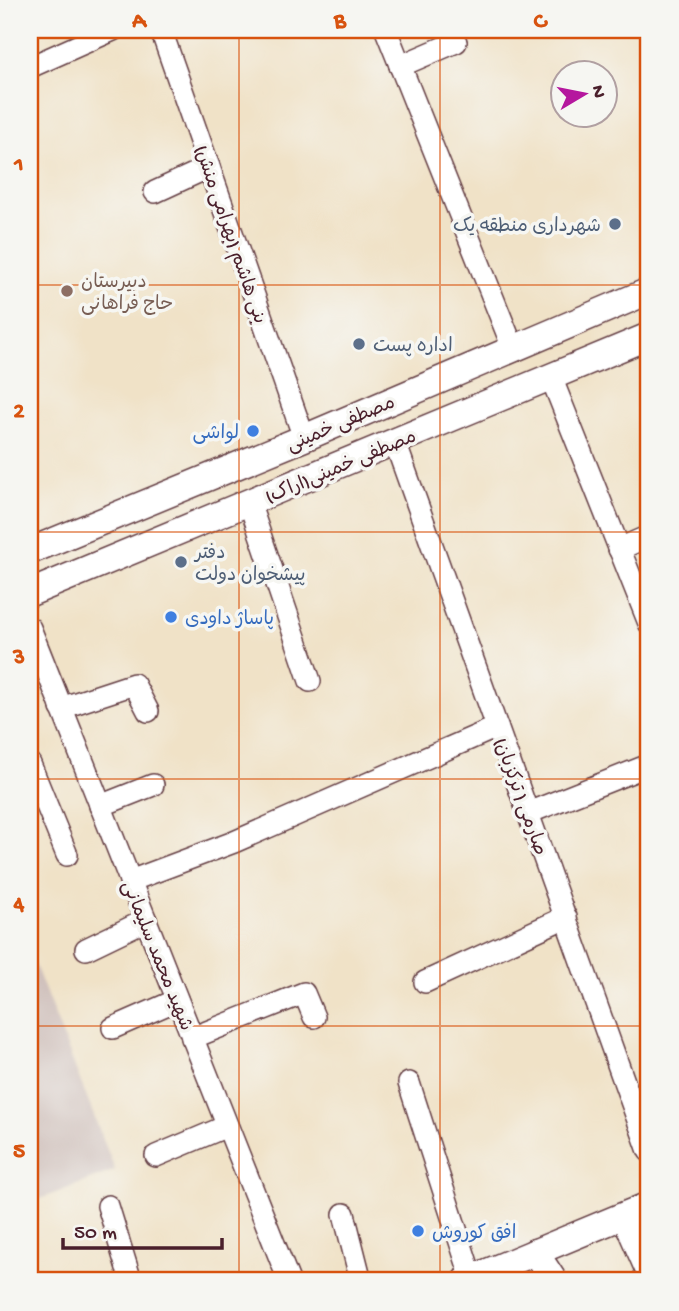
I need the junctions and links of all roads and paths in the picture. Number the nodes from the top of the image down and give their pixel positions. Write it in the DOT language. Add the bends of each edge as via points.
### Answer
graph roads {
  1 [pos="113,30"];
  2 [pos="161,30"];
  3 [pos="386,30"];
  4 [pos="456,42"];
  5 [pos="400,66"];
  6 [pos="30,67"];
  7 [pos="209,167"];
  8 [pos="155,192"];
  9 [pos="649,291"];
  10 [pos="649,336"];
  11 [pos="513,348"];
  12 [pos="551,377"];
  13 [pos="304,438"];
  14 [pos="395,442"];
  15 [pos="249,502"];
  16 [pos="649,537"];
  17 [pos="618,549"];
  18 [pos="30,551"];
  19 [pos="30,593"];
  20 [pos="649,623"];
  21 [pos="30,628"];
  22 [pos="310,681"];
  23 [pos="61,708"];
  24 [pos="148,711"];
  25 [pos="497,727"];
  26 [pos="30,764"];
  27 [pos="649,765"];
  28 [pos="153,785"];
  29 [pos="100,806"];
  30 [pos="528,813"];
  31 [pos="67,855"];
  32 [pos="130,881"];
  33 [pos="566,917"];
  34 [pos="146,920"];
  35 [pos="86,949"];
  36 [pos="425,982"];
  37 [pos="177,1000"];
  38 [pos="314,1017"];
  39 [pos="113,1028"];
  40 [pos="192,1038"];
  41 [pos="409,1083"];
  42 [pos="227,1126"];
  43 [pos="649,1151"];
  44 [pos="156,1156"];
  45 [pos="649,1205"];
  46 [pos="108,1206"];
  47 [pos="344,1214"];
  48 [pos="622,1216"];
  49 [pos="535,1252"];
  50 [pos="649,1277"];
  51 [pos="469,1280"];
  52 [pos="131,1281"];
  53 [pos="289,1281"];
  54 [pos="361,1281"];
  55 [pos="554,1281"];
  1 -- 6 [label="street"];
  2 -- 7 [label="street, بنی هاشم (بهرامی منش)"];
  3 -- 5 [label="street"];
  4 -- 5 [label="street"];
  5 -- 11 [label="street"];
  7 -- 8 [label="street"];
  7 -- 13 [label="street, بنی هاشم (بهرامی منش)"];
  9 -- 11 [label="main road, مصطفی خمینی"];
  10 -- 12 [label="main road, مصطفی خمینی(اراک)"];
  11 -- 13 [label="main road, مصطفی خمینی"];
  12 -- 14 [label="main road, مصطفی خمینی(اراک)"];
  12 -- 17 [label="street"];
  13 -- 18 [label="main road, مصطفی خمینی"];
  14 -- 15 [label="main road, مصطفی خمینی(اراک)"];
  14 -- 25 [label="street, صارمی ( ترکزبان)"];
  15 -- 19 [label="main road, مصطفی خمینی(اراک)"];
  15 -- 22 [label="street"];
  16 -- 17 [label="street"];
  17 -- 20 [label="street"];
  21 -- 23 [label="street, شهید محمد سلیمانی"];
  23 -- 24 [label="street" via="134,684"];
  23 -- 29 [label="street, شهید محمد سلیمانی"];
  25 -- 30 [label="street, صارمی ( ترکزبان)"];
  25 -- 32 [label="street" via="234,842"];
  26 -- 31 [label="street"];
  27 -- 30 [label="street"];
  28 -- 29 [label="street"];
  29 -- 32 [label="street, شهید محمد سلیمانی"];
  30 -- 33 [label="street, صارمی ( ترکزبان)"];
  32 -- 34 [label="street, شهید محمد سلیمانی"];
  33 -- 36 [label="street"];
  33 -- 43 [label="street, صارمی ( ترکزبان)"];
  34 -- 35 [label="street"];
  34 -- 37 [label="street, شهید محمد سلیمانی"];
  37 -- 39 [label="street"];
  37 -- 40 [label="street, شهید محمد سلیمانی"];
  38 -- 40 [label="street" via="304,993"];
  40 -- 42 [label="street, شهید محمد سلیمانی"];
  41 -- 51 [label="street"];
  42 -- 44 [label="street"];
  42 -- 53 [label="street, شهید محمد سلیمانی"];
  45 -- 48 [label="main road"];
  46 -- 52 [label="street"];
  47 -- 54 [label="street"];
  48 -- 49 [label="main road"];
  48 -- 50 [label="street"];
  49 -- 51 [label="main road"];
  49 -- 55 [label="main road"];
}
